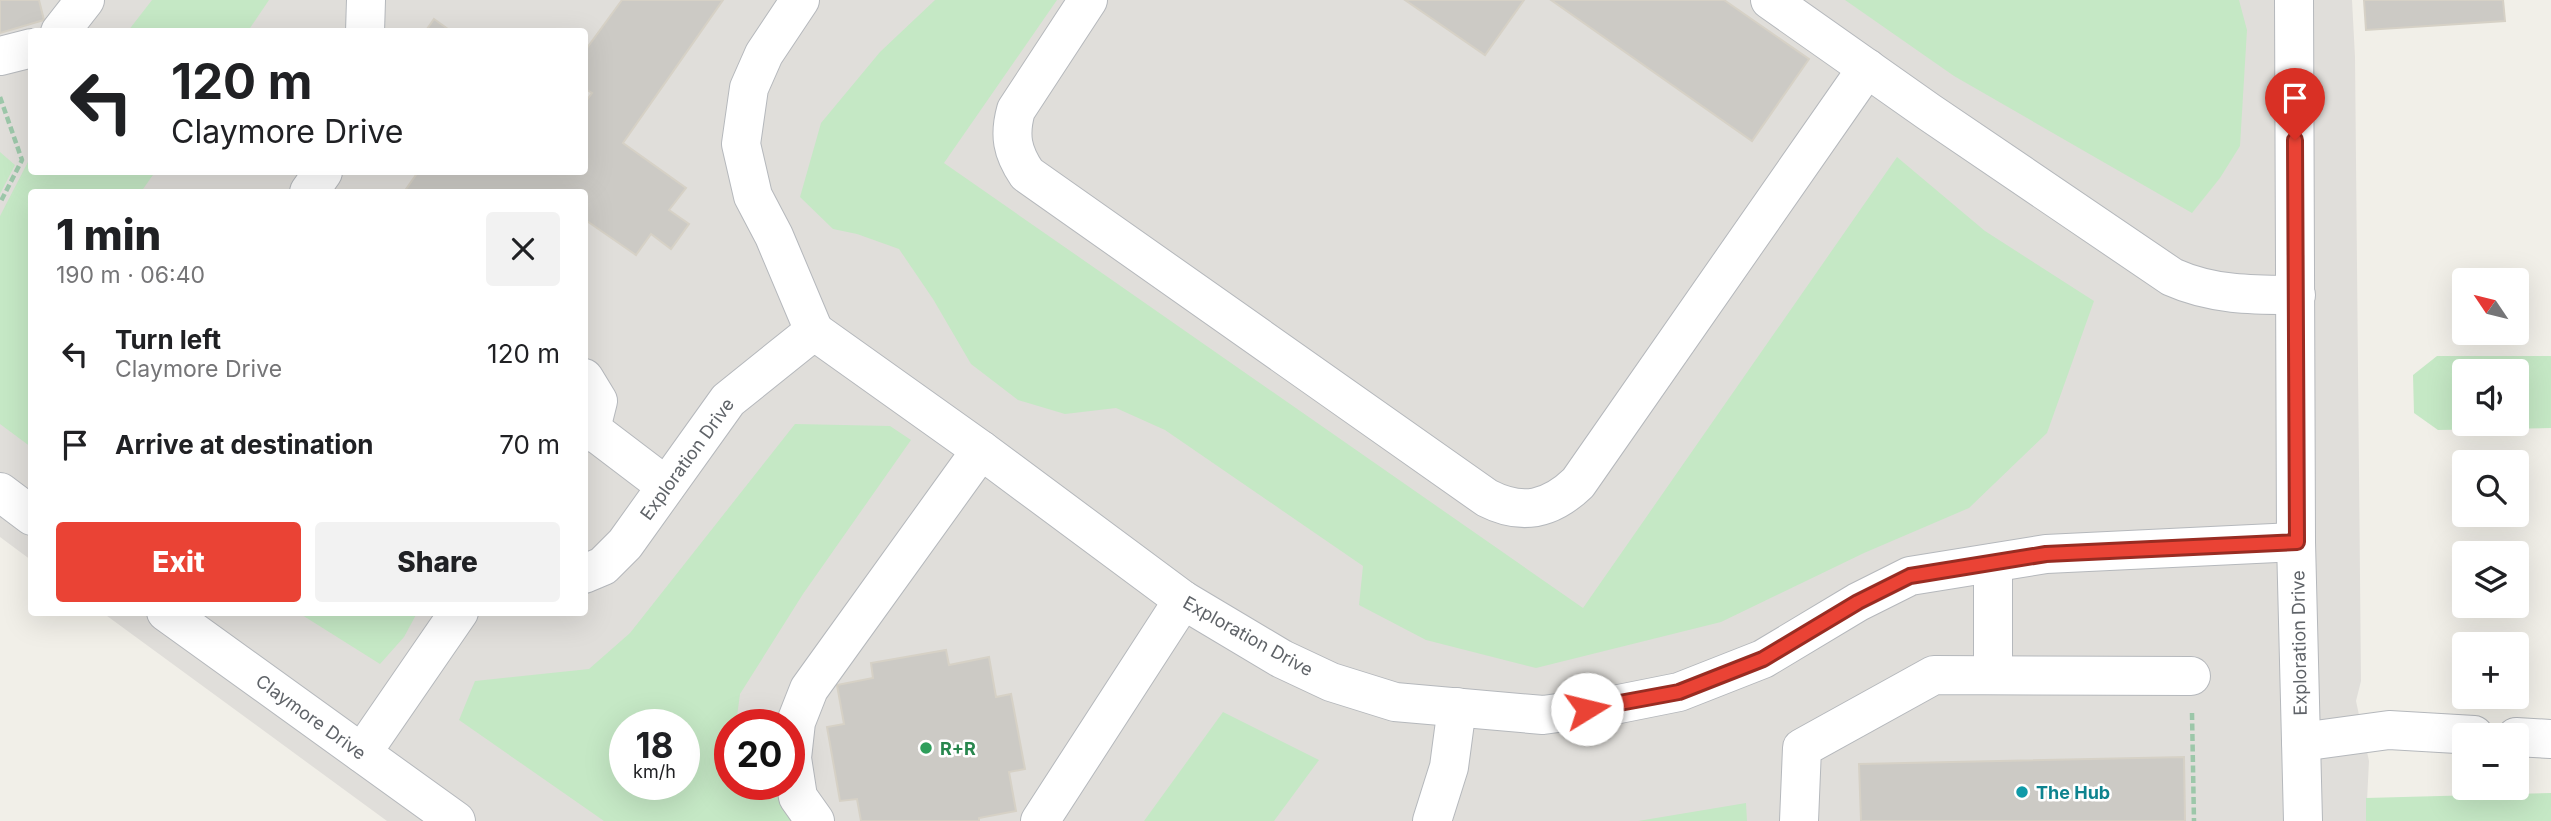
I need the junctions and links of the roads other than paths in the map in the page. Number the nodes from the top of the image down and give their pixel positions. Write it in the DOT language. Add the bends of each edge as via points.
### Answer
graph roads {
  1 [pos="85,0"];
  2 [pos="366,0"];
  3 [pos="800,0"];
  4 [pos="1088,0"];
  5 [pos="1770,0"];
  6 [pos="2294,0"];
  7 [pos="63,28"];
  8 [pos="365,28"];
  9 [pos="28,49"];
  10 [pos="0,56"];
  11 [pos="1867,68"];
  12 [pos="2295,295"];
  13 [pos="814,331"];
  14 [pos="588,385"];
  15 [pos="588,431"];
  16 [pos="981,450"];
  17 [pos="666,485"];
  18 [pos="0,492"];
  19 [pos="28,513"];
  20 [pos="2297,542"];
  21 [pos="1993,562"];
  22 [pos="588,572"];
  23 [pos="1183,600"];
  24 [pos="172,616"];
  25 [pos="456,616"];
  26 [pos="1993,676"];
  27 [pos="2191,676"];
  28 [pos="1457,707"];
  29 [pos="2452,734"];
  30 [pos="2529,738"];
  31 [pos="2551,739"];
  32 [pos="2301,743"];
  33 [pos="362,753"];
  34 [pos="456,821"];
  35 [pos="815,821"];
  36 [pos="1040,821"];
  37 [pos="1432,821"];
  38 [pos="1799,821"];
  39 [pos="2303,821"];
  1 -- 7 [label="street"];
  2 -- 8 [label="street"];
  3 -- 13 [label="street" via="764,54 749,88 741,144 753,196"];
  4 -- 11 [label="street" via="1016,110 1012,145 1027,174 1487,498 1514,509 1549,504 1578,483"];
  5 -- 11 [label="street"];
  6 -- 12 [label="street"];
  9 -- 10 [label="street"];
  11 -- 12 [label="street" via="2172,276 2190,285 2239,295"];
  12 -- 20 [label="street"];
  13 -- 16 [label="street, Exploration Drive"];
  13 -- 17 [label="street, Exploration Drive" via="728,400"];
  14 -- 15 [label="street" via="598,401"];
  15 -- 17 [label="street"];
  16 -- 23 [label="street, Exploration Drive"];
  16 -- 35 [label="street" via="809,689 796,722 792,758 798,797"];
  17 -- 22 [label="street, Exploration Drive" via="625,544 603,566"];
  18 -- 19 [label="street"];
  20 -- 21 [label="street, Exploration Drive" via="2046,554"];
  20 -- 32 [label="street, Exploration Drive"];
  21 -- 26 [label="street"];
  21 -- 28 [label="street, Exploration Drive" via="1910,576 1763,659 1679,692 1543,715"];
  23 -- 28 [label="street, Exploration Drive" via="1282,659 1331,682 1395,702"];
  23 -- 36 [label="street"];
  24 -- 33 [label="street, Claymore Drive"];
  25 -- 33 [label="street"];
  26 -- 27 [label="street"];
  26 -- 38 [label="street" via="1934,676 1802,748"];
  28 -- 37 [label="street" via="1450,767"];
  29 -- 32 [label="street" via="2389,730"];
  30 -- 31 [label="street"];
  32 -- 39 [label="street, Exploration Drive"];
  33 -- 34 [label="street, Claymore Drive"];
}
